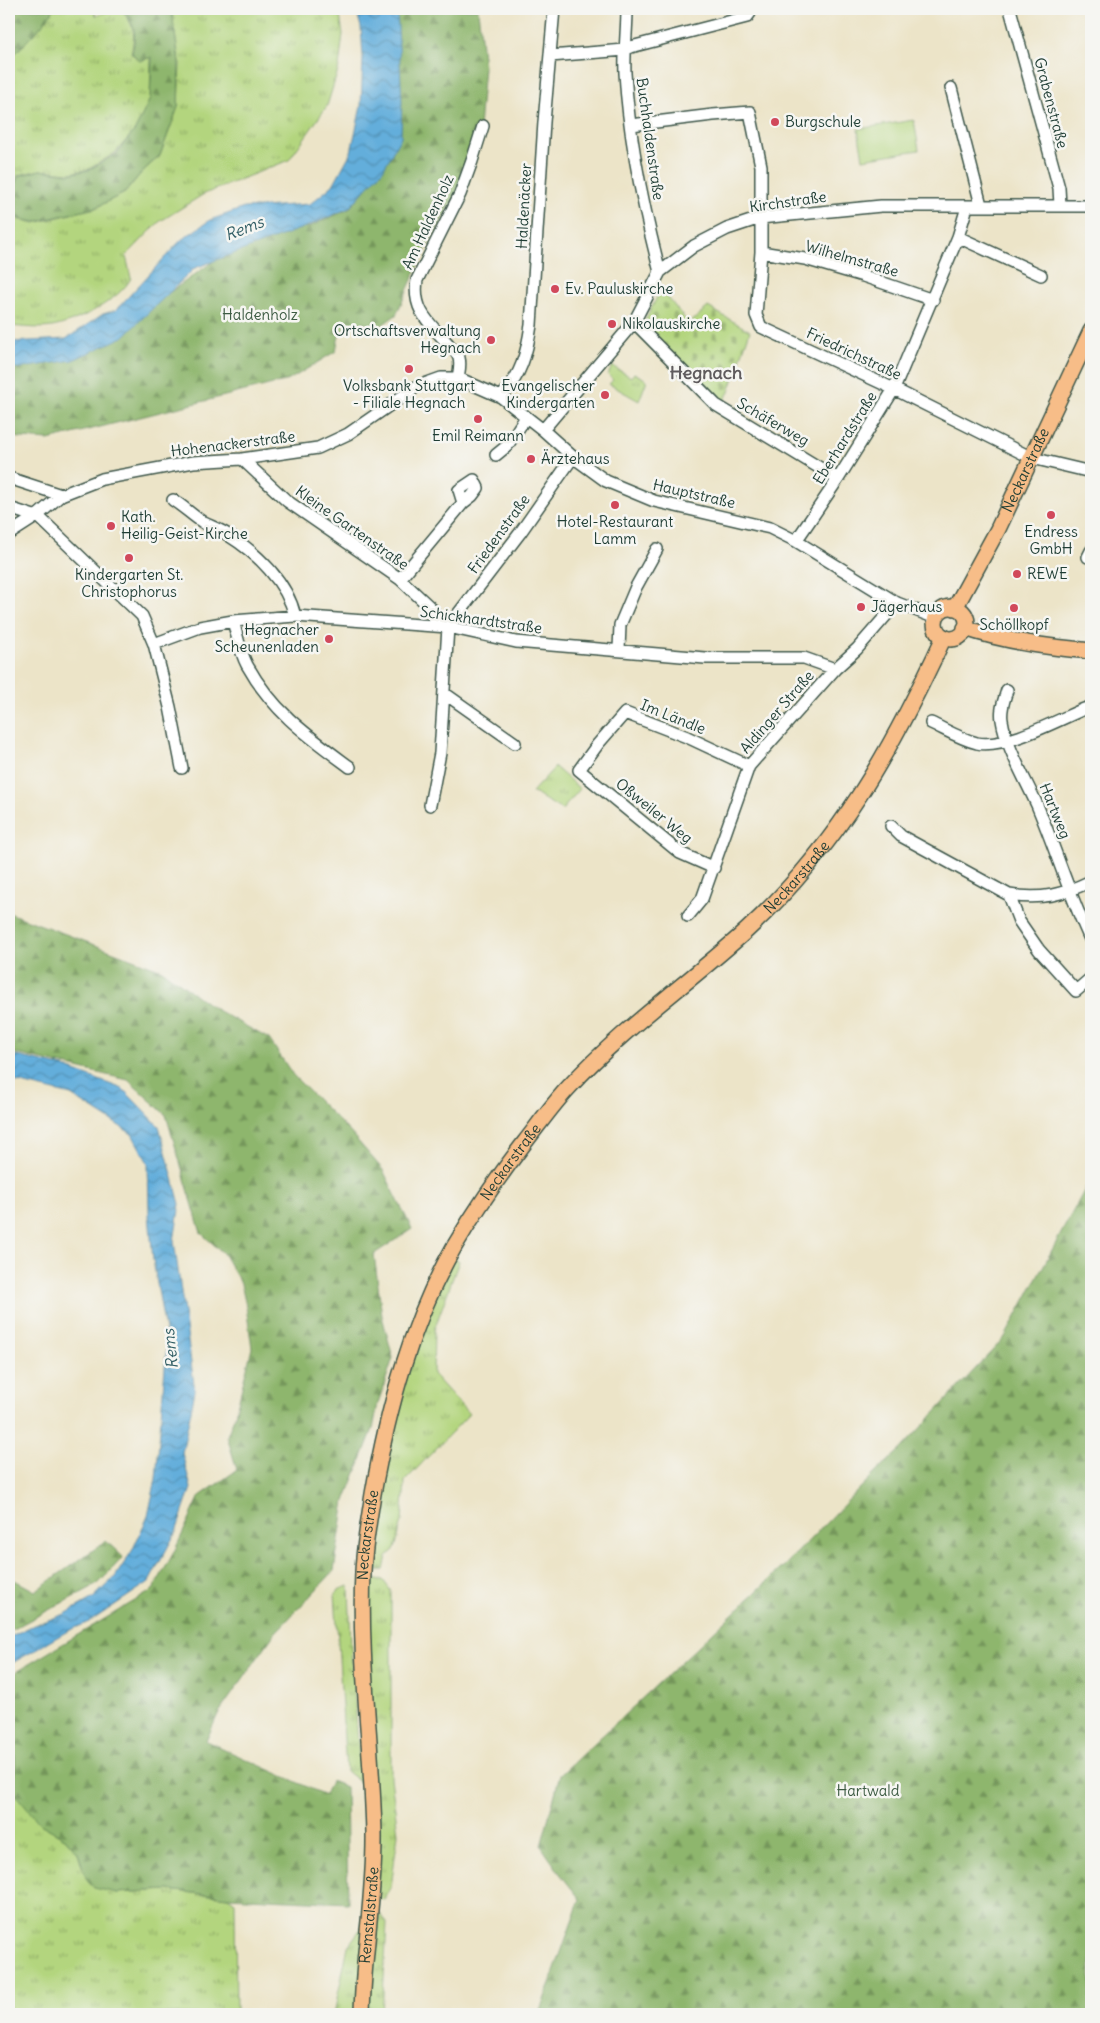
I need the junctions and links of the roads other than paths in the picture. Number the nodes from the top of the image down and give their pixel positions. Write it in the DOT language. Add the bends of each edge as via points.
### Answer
graph roads {
  1 [pos="554,9"];
  2 [pos="627,9"];
  3 [pos="749,9"];
  4 [pos="1010,9"];
  5 [pos="626,49"];
  6 [pos="550,56"];
  7 [pos="951,88"];
  8 [pos="631,125"];
  9 [pos="483,126"];
  10 [pos="981,205"];
  11 [pos="1060,205"];
  12 [pos="1091,206"];
  13 [pos="967,207"];
  14 [pos="760,218"];
  15 [pos="958,237"];
  16 [pos="761,252"];
  17 [pos="660,272"];
  18 [pos="1041,275"];
  19 [pos="933,300"];
  20 [pos="634,322"];
  21 [pos="1091,331"];
  22 [pos="458,378"];
  23 [pos="894,388"];
  24 [pos="501,397"];
  25 [pos="526,417"];
  26 [pos="543,430"];
  27 [pos="496,455"];
  28 [pos="573,457"];
  29 [pos="1032,458"];
  30 [pos="242,460"];
  31 [pos="1091,472"];
  32 [pos="9,478"];
  33 [pos="838,479"];
  34 [pos="61,495"];
  35 [pos="173,500"];
  36 [pos="463,503"];
  37 [pos="9,508"];
  38 [pos="37,516"];
  39 [pos="9,534"];
  40 [pos="796,541"];
  41 [pos="657,548"];
  42 [pos="400,579"];
  43 [pos="897,602"];
  44 [pos="955,608"];
  45 [pos="295,616"];
  46 [pos="936,618"];
  47 [pos="232,621"];
  48 [pos="436,626"];
  49 [pos="448,627"];
  50 [pos="966,628"];
  51 [pos="944,637"];
  52 [pos="154,644"];
  53 [pos="618,650"];
  54 [pos="1091,651"];
  55 [pos="835,669"];
  56 [pos="1006,690"];
  57 [pos="444,693"];
  58 [pos="1091,707"];
  59 [pos="931,723"];
  60 [pos="1008,741"];
  61 [pos="515,743"];
  62 [pos="749,766"];
  63 [pos="350,767"];
  64 [pos="182,768"];
  65 [pos="579,770"];
  66 [pos="430,806"];
  67 [pos="891,826"];
  68 [pos="714,868"];
  69 [pos="1091,881"];
  70 [pos="1069,891"];
  71 [pos="1010,895"];
  72 [pos="688,916"];
  73 [pos="1091,941"];
  74 [pos="1091,978"];
  75 [pos="373,1818"];
  76 [pos="362,2014"];
  1 -- 6 [label="street, Haldenäcker"];
  2 -- 5 [label="street, Buchhaldenstraße"];
  3 -- 5 [label="street" via="747,17"];
  4 -- 11 [label="street, Grabenstraße"];
  5 -- 6 [label="street"];
  5 -- 8 [label="street, Buchhaldenstraße" via="625,73"];
  6 -- 24 [label="street, Haldenäcker" via="530,334 517,376"];
  7 -- 10 [label="street"];
  8 -- 14 [label="street, Friedrichstraße" via="750,112 761,166"];
  8 -- 17 [label="street, Buchhaldenstraße" via="643,202"];
  9 -- 22 [label="street, Am Haldenholz" via="460,194 417,280 416,290 420,311 459,356"];
  10 -- 11 [label="street, Kirchstraße"];
  10 -- 13 [label="street, Kirchstraße"];
  11 -- 12 [label="street, Kirchstraße"];
  13 -- 14 [label="street, Kirchstraße" via="881,206"];
  13 -- 15 [label="street, Eberhardstraße"];
  14 -- 16 [label="street, Friedrichstraße"];
  14 -- 17 [label="street, Kirchstraße" via="727,229 694,246"];
  15 -- 18 [label="street"];
  15 -- 19 [label="street, Eberhardstraße"];
  16 -- 19 [label="street, Wilhelmstraße" via="805,259"];
  16 -- 23 [label="street, Friedrichstraße" via="756,315 762,327"];
  17 -- 20 [label="street, Kirchstraße"];
  19 -- 23 [label="street, Eberhardstraße"];
  20 -- 26 [label="street, Kirchstraße"];
  20 -- 33 [label="street, Schäferweg" via="716,406"];
  21 -- 29 [label="main road, Neckarstraße"];
  22 -- 24 [label="street, Hauptstraße"];
  22 -- 30 [label="street, Hohenackerstraße" via="441,378 416,387 348,434 318,448"];
  23 -- 29 [label="street, Friedrichstraße"];
  23 -- 33 [label="street, Eberhardstraße"];
  24 -- 25 [label="street, Hauptstraße"];
  25 -- 26 [label="street, Hauptstraße"];
  25 -- 27 [label="street" via="507,446"];
  26 -- 28 [label="street, Hauptstraße"];
  28 -- 40 [label="street, Hauptstraße" via="606,481 637,495 770,528"];
  28 -- 49 [label="street, Friedenstraße"];
  29 -- 31 [label="street, Friedrichstraße"];
  29 -- 44 [label="main road, Neckarstraße"];
  30 -- 34 [label="street, Hohenackerstraße" via="193,462 109,477"];
  30 -- 42 [label="street, Kleine Gartenstraße" via="287,501"];
  32 -- 34 [label="street"];
  33 -- 40 [label="street, Eberhardstraße"];
  34 -- 38 [label="street, Hohenackerstraße"];
  35 -- 45 [label="street" via="205,523 228,534 254,555 284,588"];
  36 -- 42 [label="street"];
  37 -- 38 [label="street"];
  38 -- 39 [label="street, Hohenackerstraße"];
  38 -- 52 [label="street" via="142,616"];
  40 -- 43 [label="street, Hauptstraße"];
  41 -- 53 [label="street" via="620,625"];
  42 -- 48 [label="street, Kleine Gartenstraße" via="433,610"];
  43 -- 46 [label="street, Hauptstraße"];
  43 -- 55 [label="street, Aldinger Straße" via="857,650"];
  44 -- 46 [label="main road" via="944,609"];
  44 -- 50 [label="main road" via="965,616"];
  45 -- 47 [label="street, Schickhardtstraße"];
  45 -- 48 [label="street, Schickhardtstraße"];
  46 -- 51 [label="main road" via="936,627"];
  47 -- 52 [label="street, Schickhardtstraße" via="200,627"];
  47 -- 63 [label="street" via="246,663 266,694 298,729"];
  48 -- 49 [label="street, Schickhardtstraße"];
  49 -- 53 [label="street, Schickhardtstraße" via="516,642"];
  49 -- 57 [label="street"];
  50 -- 51 [label="main road" via="957,637"];
  50 -- 54 [label="main road" via="1025,643"];
  51 -- 75 [label="main road, Neckarstraße" via="894,741 851,811 822,850 750,928 618,1038 569,1087 512,1159 483,1202 435,1286 392,1405 378,1465 363,1562 363,1664"];
  52 -- 64 [label="street"];
  53 -- 55 [label="street, Schickhardtstraße" via="704,658 804,658"];
  55 -- 62 [label="street, Aldinger Straße"];
  56 -- 60 [label="street, Hartweg" via="1001,709"];
  57 -- 61 [label="street"];
  57 -- 66 [label="street" via="440,753"];
  58 -- 60 [label="street"];
  59 -- 60 [label="street" via="978,743"];
  60 -- 70 [label="street, Hartweg" via="1041,814"];
  62 -- 65 [label="street, Im Ländle" via="625,713"];
  62 -- 68 [label="street, Aldinger Straße"];
  65 -- 68 [label="street, Oßweiler Weg" via="680,853"];
  67 -- 71 [label="street" via="901,836"];
  68 -- 72 [label="street, Aldinger Straße" via="702,899"];
  69 -- 70 [label="street"];
  70 -- 71 [label="street" via="1043,898"];
  70 -- 73 [label="street, Hartweg"];
  71 -- 74 [label="street" via="1019,921 1039,950 1076,991"];
  75 -- 76 [label="main road, Remstalstraße" via="373,1865"];
}
